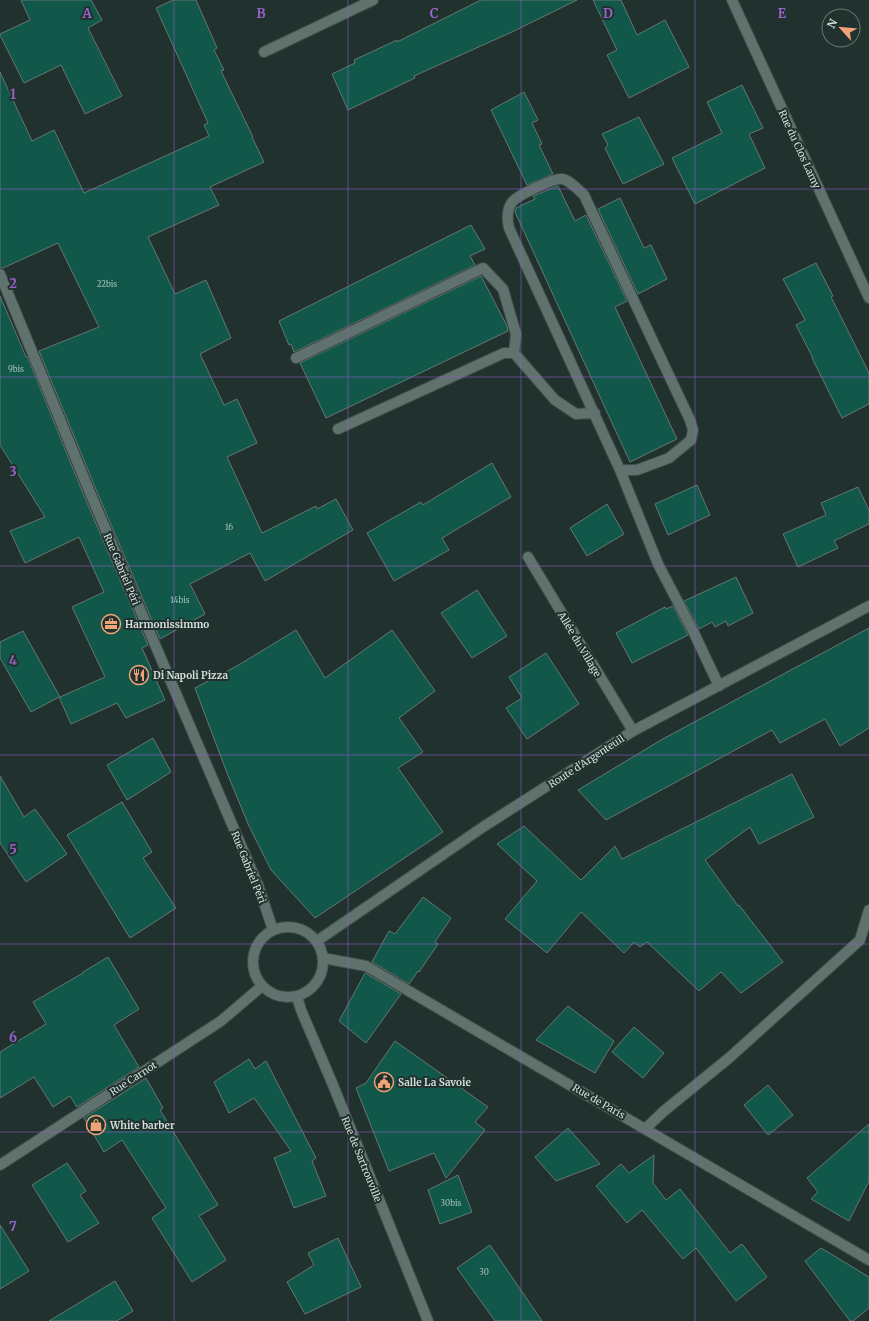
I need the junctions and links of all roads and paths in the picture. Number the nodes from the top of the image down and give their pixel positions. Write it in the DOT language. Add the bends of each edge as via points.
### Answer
graph roads {
  1 [pos="373,0"];
  2 [pos="732,0"];
  3 [pos="264,52"];
  4 [pos="0,274"];
  5 [pos="869,298"];
  6 [pos="514,353"];
  7 [pos="296,358"];
  8 [pos="595,413"];
  9 [pos="338,430"];
  10 [pos="620,470"];
  11 [pos="528,557"];
  12 [pos="869,606"];
  13 [pos="719,686"];
  14 [pos="633,731"];
  15 [pos="869,910"];
  16 [pos="273,930"];
  17 [pos="317,941"];
  18 [pos="323,958"];
  19 [pos="262,986"];
  20 [pos="297,997"];
  21 [pos="646,1128"];
  22 [pos="0,1165"];
  23 [pos="869,1260"];
  24 [pos="428,1321"];
  1 -- 3 [label="street"];
  2 -- 5 [label="street, Rue du Clos Lamy"];
  4 -- 16 [label="street, Rue Gabriel Péri" via="91,495 258,885"];
  6 -- 7 [label="street" via="516,334 503,289 484,268"];
  6 -- 8 [label="street" via="555,400 576,414"];
  6 -- 9 [label="street" via="504,353"];
  8 -- 10 [label="street"];
  8 -- 10 [label="street" via="509,228 507,216 512,202 552,181 562,179 584,195 693,430 691,440 669,458 637,470"];
  10 -- 13 [label="street" via="658,564"];
  11 -- 14 [label="street, Allée du Village"];
  12 -- 13 [label="street, Route d'Argenteuil"];
  13 -- 14 [label="street, Route d'Argenteuil"];
  14 -- 17 [label="street, Route d'Argenteuil" via="483,828"];
  15 -- 21 [label="street" via="860,940 729,1058"];
  16 -- 17 [label="street" via="283,927 297,928 311,934"];
  16 -- 19 [label="street" via="260,941 254,956 254,973"];
  17 -- 18 [label="street"];
  18 -- 20 [label="street" via="322,975 316,985"];
  18 -- 21 [label="street, Rue de Paris" via="366,966"];
  19 -- 20 [label="street" via="279,997"];
  19 -- 22 [label="street, Rue Carnot" via="220,1021"];
  20 -- 24 [label="street, Rue de Sartrouville"];
  21 -- 23 [label="street, Rue de Paris"];
}
